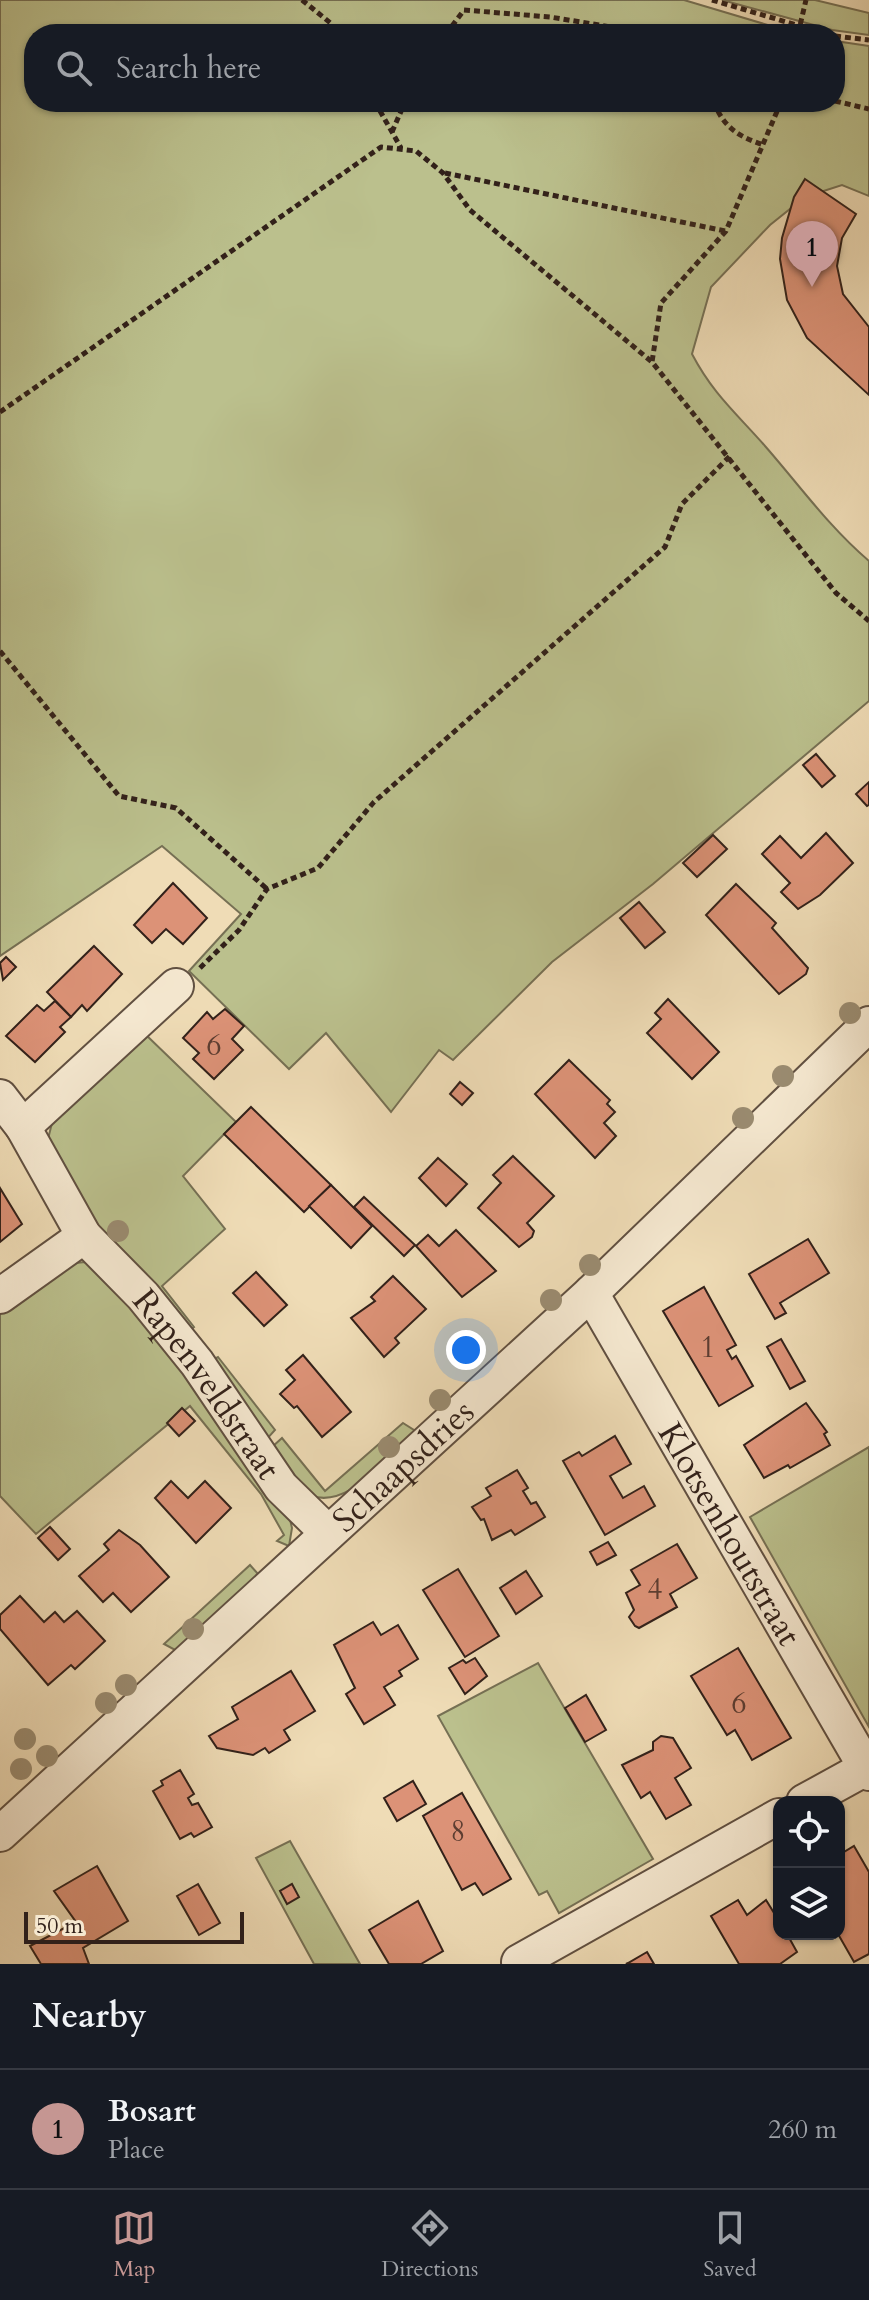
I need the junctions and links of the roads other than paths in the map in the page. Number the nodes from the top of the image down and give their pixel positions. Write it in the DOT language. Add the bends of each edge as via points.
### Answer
graph roads {
  1 [pos="176,986"];
  2 [pos="869,1024"];
  3 [pos="0,1097"];
  4 [pos="23,1127"];
  5 [pos="84,1236"];
  6 [pos="591,1293"];
  7 [pos="0,1296"];
  8 [pos="328,1533"];
  9 [pos="868,1770"];
  10 [pos="816,1796"];
  11 [pos="773,1819"];
  12 [pos="0,1834"];
  13 [pos="519,1962"];
  1 -- 4 [label="street"];
  2 -- 6 [label="street, Schaapsdries"];
  3 -- 4 [label="street, Rapenveldstraat"];
  4 -- 5 [label="street, Rapenveldstraat"];
  5 -- 7 [label="street"];
  5 -- 8 [label="street, Rapenveldstraat" via="143,1296 197,1363 281,1487"];
  6 -- 8 [label="street, Schaapsdries"];
  6 -- 9 [label="street, Klotsenhoutstraat"];
  8 -- 12 [label="street, Schaapsdries"];
  9 -- 10 [label="street"];
  11 -- 13 [label="street"];
}
